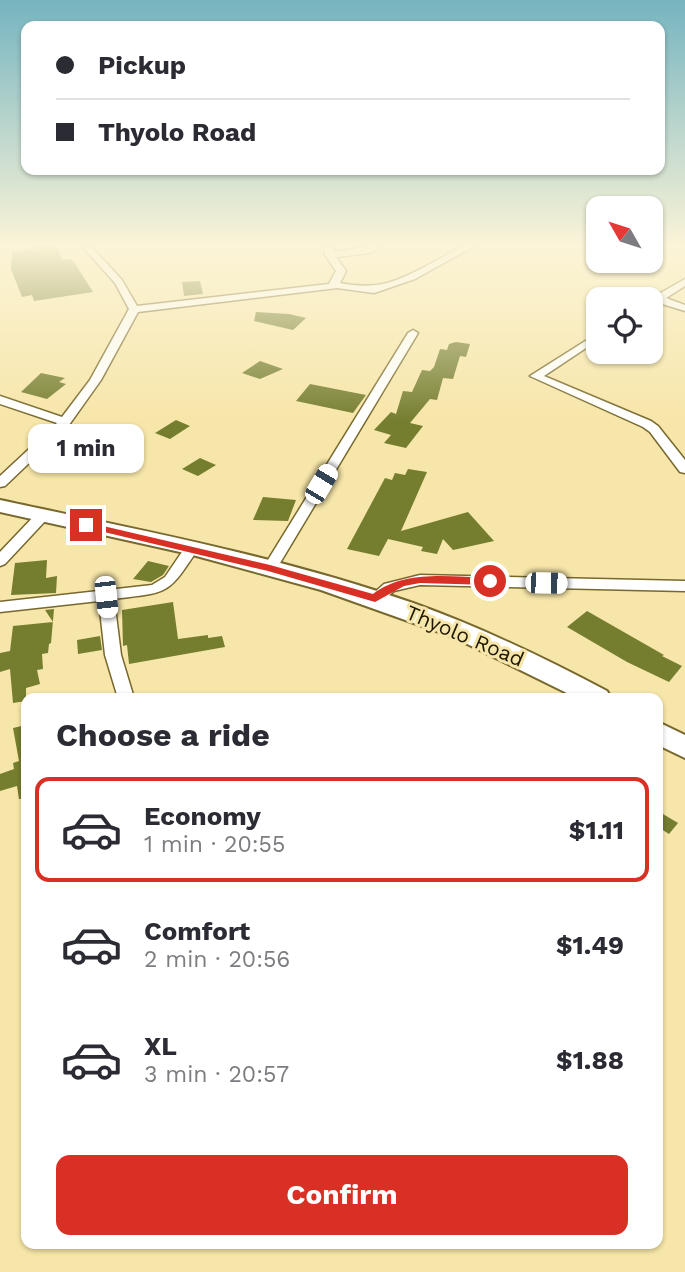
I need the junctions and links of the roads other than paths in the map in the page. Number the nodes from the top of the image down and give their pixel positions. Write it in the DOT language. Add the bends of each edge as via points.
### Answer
graph roads {
  1 [pos="131,303"];
  2 [pos="187,303"];
  3 [pos="665,303"];
  4 [pos="685,308"];
  5 [pos="134,309"];
  6 [pos="414,332"];
  7 [pos="586,344"];
  8 [pos="0,400"];
  9 [pos="65,422"];
  10 [pos="683,463"];
  11 [pos="0,483"];
  12 [pos="0,506"];
  13 [pos="42,516"];
  14 [pos="191,549"];
  15 [pos="0,561"];
  16 [pos="270,568"];
  17 [pos="685,586"];
  18 [pos="106,597"];
  19 [pos="375,598"];
  20 [pos="0,607"];
  21 [pos="124,693"];
  22 [pos="588,693"];
  23 [pos="663,735"];
  24 [pos="685,748"];
  1 -- 5 [label="street"];
  2 -- 5 [label="street"];
  3 -- 4 [label="street"];
  5 -- 9 [label="street" via="95,380"];
  6 -- 16 [label="street"];
  7 -- 10 [label="street" via="536,376 647,424"];
  8 -- 9 [label="street"];
  9 -- 11 [label="street"];
  12 -- 13 [label="highway, Thyolo Road"];
  13 -- 14 [label="highway, Thyolo Road"];
  13 -- 15 [label="street"];
  14 -- 16 [label="highway, Thyolo Road"];
  14 -- 18 [label="street" via="164,586"];
  16 -- 19 [label="highway, Thyolo Road"];
  17 -- 19 [label="street" via="420,580 389,587"];
  18 -- 20 [label="street"];
  18 -- 21 [label="street" via="113,655"];
  19 -- 22 [label="highway, Thyolo Road" via="470,636"];
  23 -- 24 [label="highway"];
}
